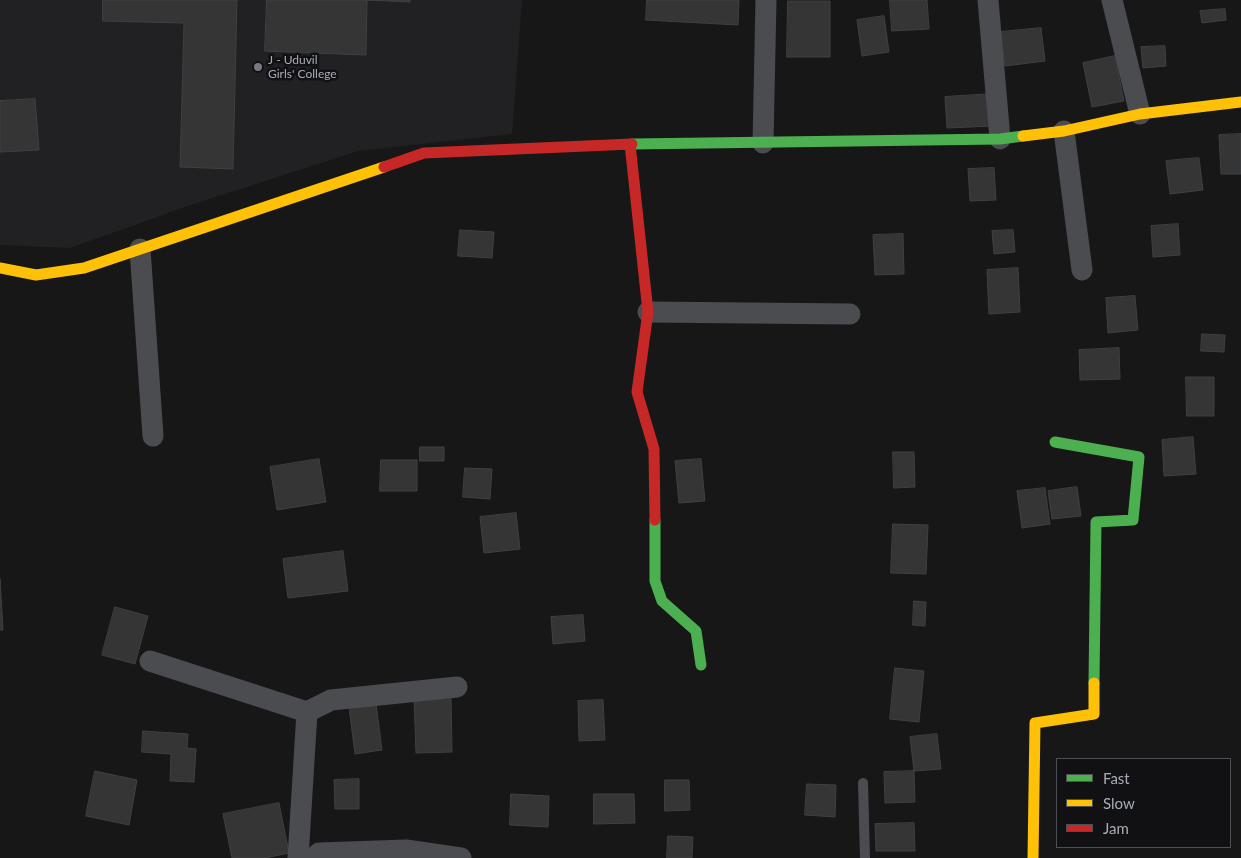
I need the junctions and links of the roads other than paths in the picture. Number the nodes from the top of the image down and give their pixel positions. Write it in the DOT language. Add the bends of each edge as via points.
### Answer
graph roads {
  1 [pos="766,0"];
  2 [pos="988,0"];
  3 [pos="1112,0"];
  4 [pos="1241,102"];
  5 [pos="1140,114"];
  6 [pos="1064,131"];
  7 [pos="1000,139"];
  8 [pos="763,143"];
  9 [pos="630,144"];
  10 [pos="140,249"];
  11 [pos="0,268"];
  12 [pos="1082,270"];
  13 [pos="648,312"];
  14 [pos="850,314"];
  15 [pos="152,436"];
  16 [pos="1055,442"];
  17 [pos="150,661"];
  18 [pos="701,665"];
  19 [pos="457,687"];
  20 [pos="307,712"];
  21 [pos="863,783"];
  22 [pos="298,858"];
  23 [pos="314,858"];
  24 [pos="461,858"];
  25 [pos="865,858"];
  26 [pos="1033,858"];
  1 -- 8 [label="street"];
  2 -- 7 [label="street"];
  3 -- 5 [label="street"];
  4 -- 5 [label="street"];
  5 -- 6 [label="street"];
  6 -- 7 [label="street"];
  6 -- 12 [label="street"];
  7 -- 8 [label="street"];
  8 -- 9 [label="street"];
  9 -- 10 [label="street" via="424,153"];
  9 -- 13 [label="street"];
  10 -- 11 [label="street" via="84,268 36,275"];
  10 -- 15 [label="street"];
  13 -- 14 [label="street"];
  13 -- 18 [label="street" via="637,392 654,449 655,581 662,601 696,632"];
  16 -- 26 [label="street" via="1139,457 1133,520 1096,522 1094,714 1035,722"];
  17 -- 20 [label="street"];
  19 -- 20 [label="street" via="331,700"];
  20 -- 22 [label="street"];
  21 -- 25 [label="lane"];
  23 -- 24 [label="street" via="319,853 406,850"];
}
